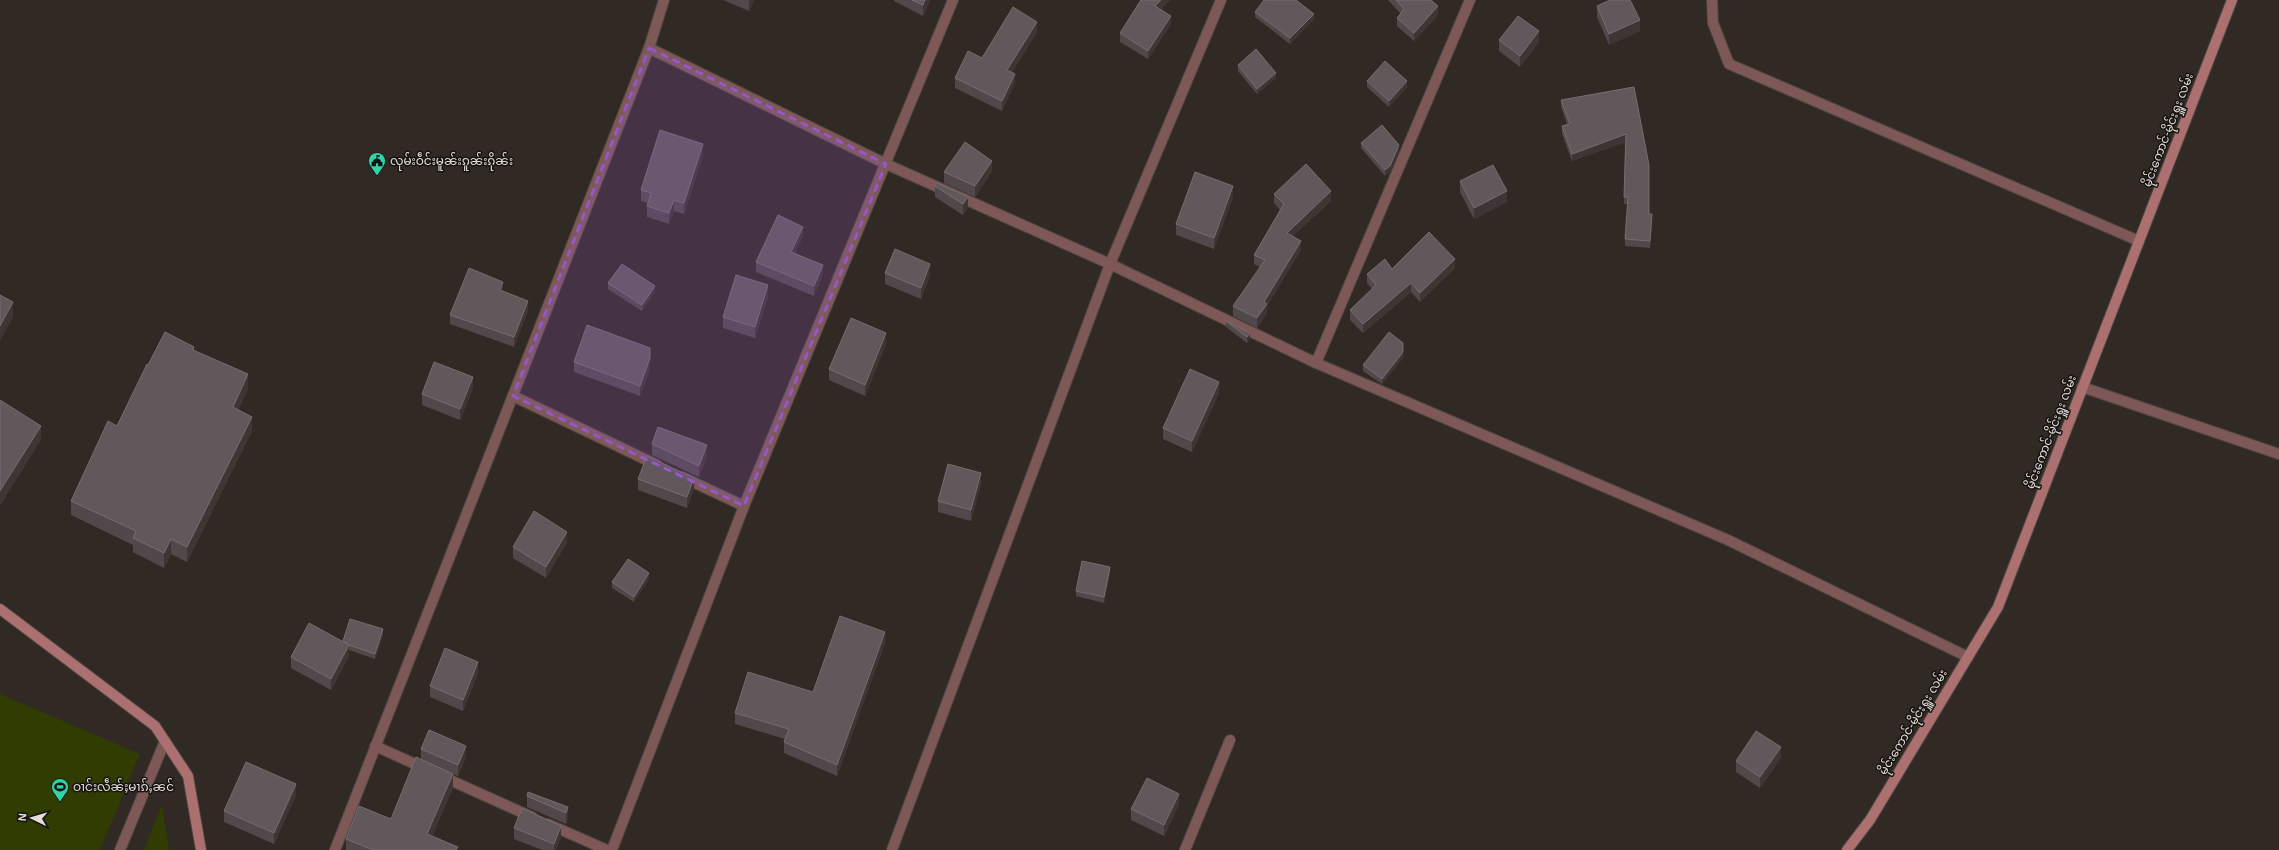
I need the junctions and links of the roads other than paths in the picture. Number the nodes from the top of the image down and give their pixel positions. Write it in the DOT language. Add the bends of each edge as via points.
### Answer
graph roads {
  1 [pos="664,0"];
  2 [pos="953,0"];
  3 [pos="1221,0"];
  4 [pos="1470,0"];
  5 [pos="1712,0"];
  6 [pos="2232,0"];
  7 [pos="649,48"];
  8 [pos="886,164"];
  9 [pos="2139,241"];
  10 [pos="1110,264"];
  11 [pos="1316,363"];
  12 [pos="2082,387"];
  13 [pos="513,396"];
  14 [pos="2279,454"];
  15 [pos="744,506"];
  16 [pos="0,609"];
  17 [pos="1968,657"];
  18 [pos="1230,740"];
  19 [pos="165,741"];
  20 [pos="375,746"];
  21 [pos="120,850"];
  22 [pos="201,850"];
  23 [pos="335,850"];
  24 [pos="607,850"];
  25 [pos="612,850"];
  26 [pos="892,850"];
  27 [pos="1185,850"];
  28 [pos="1847,850"];
  1 -- 7 [label="street"];
  2 -- 8 [label="street"];
  3 -- 10 [label="street"];
  4 -- 11 [label="street"];
  5 -- 9 [label="street" via="1713,23 1729,64"];
  6 -- 9 [label="main road, မိုင်းကောင်-မိုင်းရှူး လမ်း"];
  7 -- 8 [label="street"];
  7 -- 13 [label="street"];
  8 -- 10 [label="street"];
  8 -- 15 [label="street"];
  9 -- 12 [label="main road, မိုင်းကောင်-မိုင်းရှူး လမ်း"];
  10 -- 11 [label="street"];
  10 -- 26 [label="street"];
  11 -- 17 [label="street" via="1728,540"];
  12 -- 14 [label="street"];
  12 -- 17 [label="main road, မိုင်းကောင်-မိုင်းရှူး လမ်း" via="1998,607"];
  13 -- 15 [label="street"];
  13 -- 20 [label="street"];
  15 -- 25 [label="street"];
  16 -- 19 [label="main road" via="156,726"];
  17 -- 28 [label="main road, မိုင်းကောင်-မိုင်းရှူး လမ်း" via="1870,820"];
  18 -- 27 [label="street"];
  19 -- 21 [label="street"];
  19 -- 22 [label="main road" via="188,776"];
  20 -- 23 [label="street"];
  20 -- 24 [label="street"];
}
